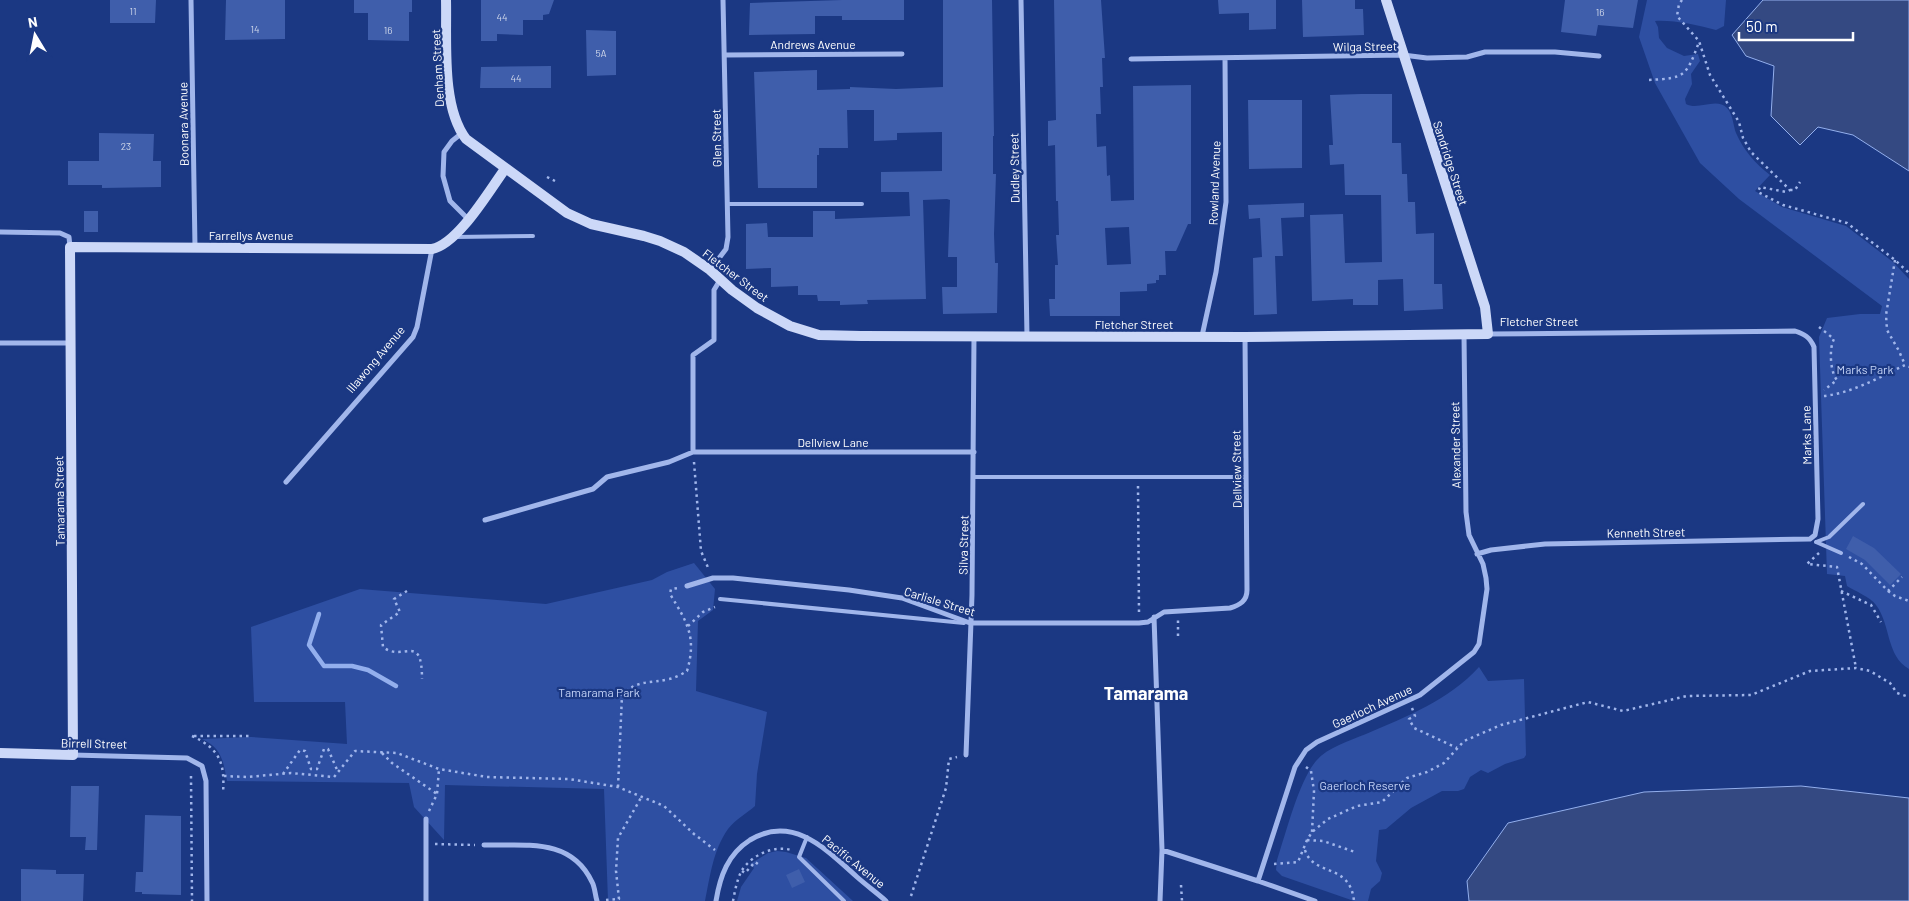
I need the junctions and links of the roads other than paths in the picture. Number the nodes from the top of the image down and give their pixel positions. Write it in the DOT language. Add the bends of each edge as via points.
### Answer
graph roads {
  1 [pos="191,0"];
  2 [pos="446,0"];
  3 [pos="723,0"];
  4 [pos="1022,0"];
  5 [pos="1386,0"];
  6 [pos="902,54"];
  7 [pos="724,55"];
  8 [pos="1403,55"];
  9 [pos="1599,56"];
  10 [pos="1225,58"];
  11 [pos="1131,59"];
  12 [pos="462,133"];
  13 [pos="505,169"];
  14 [pos="728,204"];
  15 [pos="862,204"];
  16 [pos="468,219"];
  17 [pos="0,232"];
  18 [pos="533,236"];
  19 [pos="454,237"];
  20 [pos="70,247"];
  21 [pos="195,248"];
  22 [pos="432,249"];
  23 [pos="710,270"];
  24 [pos="720,280"];
  25 [pos="1464,334"];
  26 [pos="1488,334"];
  27 [pos="974,336"];
  28 [pos="1027,336"];
  29 [pos="1202,336"];
  30 [pos="1245,336"];
  31 [pos="1808,337"];
  32 [pos="70,343"];
  33 [pos="0,344"];
  34 [pos="693,452"];
  35 [pos="974,452"];
  36 [pos="974,477"];
  37 [pos="1246,477"];
  38 [pos="286,482"];
  39 [pos="1863,504"];
  40 [pos="484,520"];
  41 [pos="1810,539"];
  42 [pos="1816,542"];
  43 [pos="1841,553"];
  44 [pos="1477,554"];
  45 [pos="687,586"];
  46 [pos="720,599"];
  47 [pos="1244,601"];
  48 [pos="1154,617"];
  49 [pos="970,623"];
  50 [pos="0,753"];
  51 [pos="73,755"];
  52 [pos="966,755"];
  53 [pos="426,819"];
  54 [pos="807,837"];
  55 [pos="484,845"];
  56 [pos="1162,850"];
  57 [pos="1258,881"];
  58 [pos="207,901"];
  59 [pos="426,901"];
  60 [pos="597,901"];
  61 [pos="716,901"];
  62 [pos="844,901"];
  63 [pos="886,901"];
  64 [pos="1160,901"];
  65 [pos="1315,901"];
  1 -- 21 [label="street, Boonara Avenue"];
  2 -- 12 [label="street, Denham Street" via="448,93"];
  3 -- 7 [label="street, Glen Street"];
  4 -- 28 [label="street, Dudley Street"];
  5 -- 8 [label="street, Sandridge Street"];
  6 -- 7 [label="street, Andrews Avenue"];
  7 -- 14 [label="street, Glen Street"];
  8 -- 9 [label="street, Wilga Street" via="1427,58 1467,57 1485,52 1555,52"];
  8 -- 10 [label="street, Wilga Street"];
  8 -- 26 [label="street, Sandridge Street" via="1485,307"];
  10 -- 11 [label="street, Wilga Street"];
  10 -- 29 [label="street, Rowland Avenue" via="1226,202"];
  12 -- 13 [label="street, Denham Street"];
  12 -- 16 [label="street" via="444,152 443,176 450,201"];
  13 -- 16 [label="street"];
  13 -- 23 [label="street, Fletcher Street" via="579,219 660,241 684,252"];
  14 -- 15 [label="lane"];
  14 -- 23 [label="street, Glen Street" via="726,249"];
  16 -- 19 [label="street"];
  17 -- 20 [label="street" via="60,233 69,237"];
  18 -- 19 [label="lane"];
  19 -- 22 [label="street" via="440,248"];
  20 -- 21 [label="street, Farrellys Avenue"];
  20 -- 32 [label="street, Tamarama Street"];
  21 -- 22 [label="street, Farrellys Avenue"];
  22 -- 38 [label="street, Illawong Avenue" via="413,337"];
  23 -- 24 [label="street, Fletcher Street"];
  24 -- 27 [label="street, Fletcher Street" via="757,308 806,332 833,336"];
  24 -- 34 [label="street" via="714,290 714,340 693,355"];
  25 -- 26 [label="street, Fletcher Street"];
  25 -- 30 [label="street, Fletcher Street"];
  25 -- 44 [label="street, Alexander Street" via="1466,512 1469,535"];
  26 -- 31 [label="street, Fletcher Street" via="1794,331"];
  27 -- 28 [label="street, Fletcher Street"];
  27 -- 35 [label="street, Silva Street"];
  28 -- 29 [label="street, Fletcher Street"];
  29 -- 30 [label="street, Fletcher Street"];
  30 -- 37 [label="street, Dellview Street"];
  31 -- 41 [label="street, Marks Lane" via="1814,347 1818,519 1815,535"];
  32 -- 33 [label="street"];
  32 -- 51 [label="street, Tamarama Street"];
  34 -- 35 [label="street, Dellview Lane"];
  34 -- 40 [label="street" via="669,462 607,477 593,489"];
  35 -- 36 [label="street, Silva Street"];
  36 -- 37 [label="lane"];
  36 -- 49 [label="street, Silva Street"];
  37 -- 47 [label="street, Dellview Street" via="1247,590"];
  39 -- 42 [label="lane" via="1830,536"];
  41 -- 42 [label="lane"];
  41 -- 44 [label="street, Kenneth Street" via="1546,544"];
  42 -- 43 [label="lane"];
  44 -- 57 [label="street, Gaerloch Avenue" via="1485,570 1487,589 1479,644 1474,652 1420,695 1306,750 1294,767"];
  45 -- 49 [label="street, Carlisle Street" via="713,578 733,578 849,590 902,598"];
  46 -- 49 [label="lane"];
  47 -- 48 [label="street, Carlisle Street" via="1230,608 1164,612"];
  48 -- 49 [label="street, Carlisle Street" via="1139,623"];
  48 -- 56 [label="street"];
  49 -- 52 [label="street, Silva Street"];
  50 -- 51 [label="street, Birrell Street"];
  51 -- 58 [label="street, Birrell Street" via="187,758 202,766 205,773"];
  53 -- 59 [label="street"];
  54 -- 61 [label="street, Pacific Avenue" via="790,831 764,833 742,846 728,860"];
  54 -- 62 [label="lane" via="799,856"];
  54 -- 63 [label="street, Pacific Avenue"];
  55 -- 60 [label="street" via="550,847 568,854 592,882"];
  56 -- 57 [label="street"];
  56 -- 64 [label="street"];
  57 -- 65 [label="street"];
}
